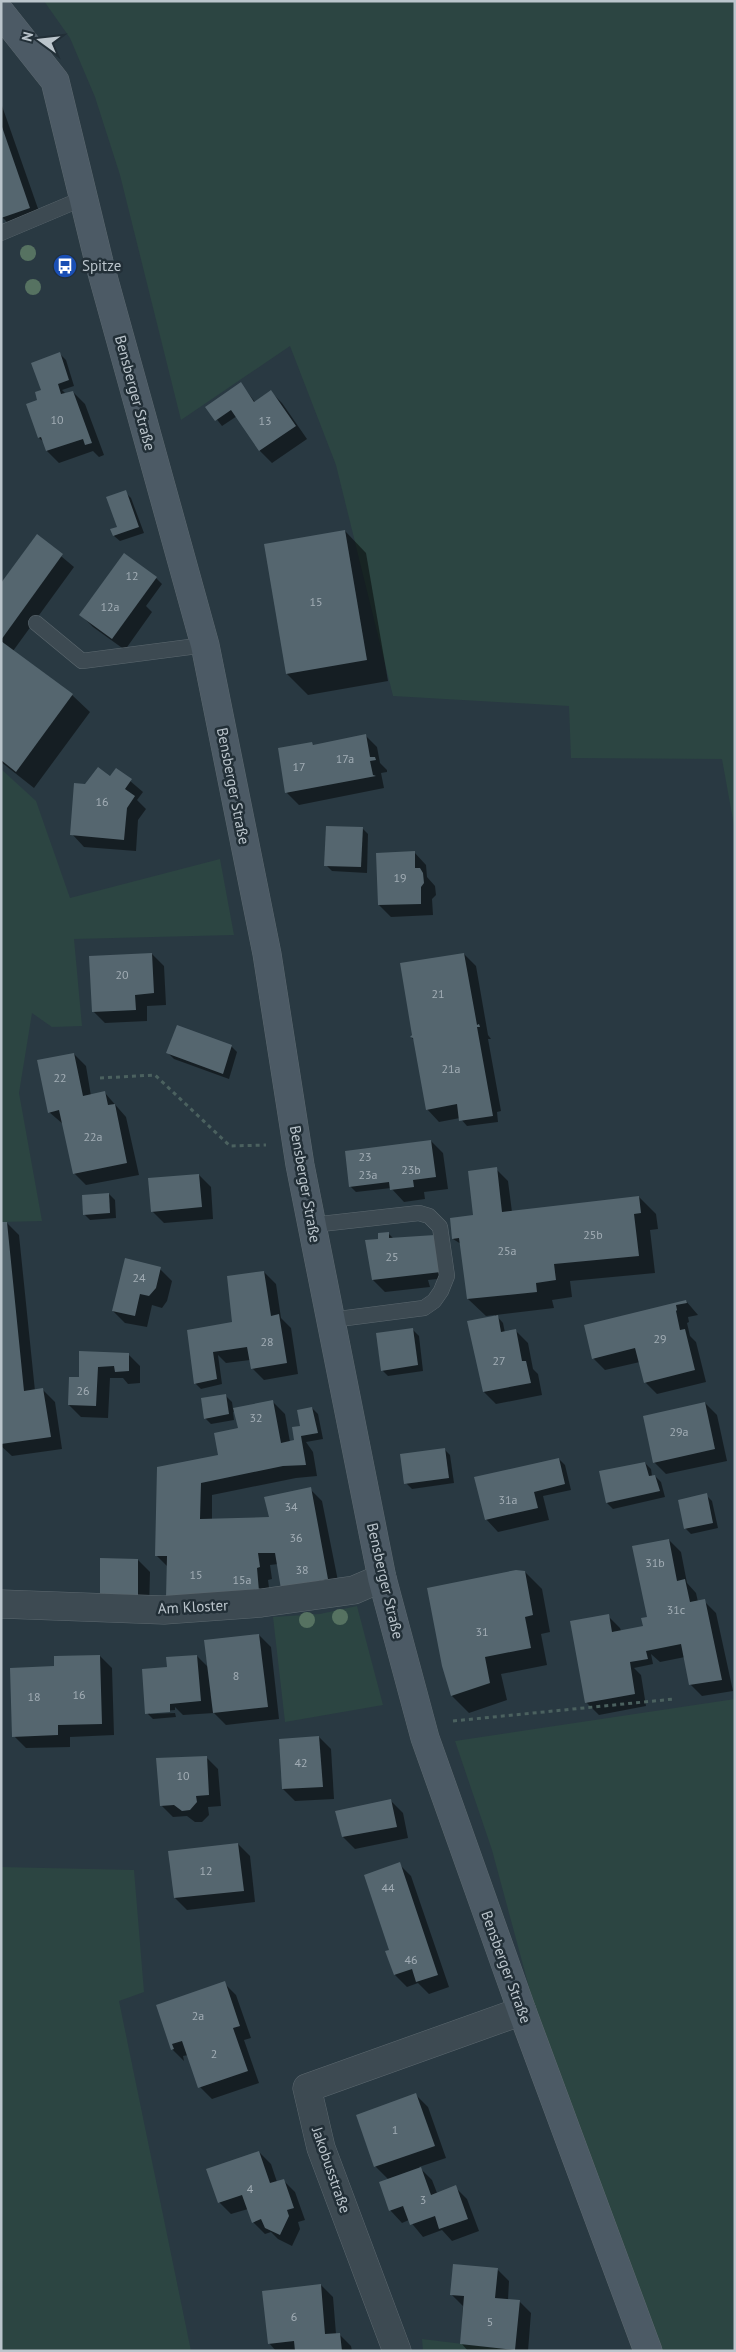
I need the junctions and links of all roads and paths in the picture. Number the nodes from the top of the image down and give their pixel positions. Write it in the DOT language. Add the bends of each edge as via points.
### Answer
graph roads {
  1 [pos="1,13"];
  2 [pos="84,198"];
  3 [pos="1,233"];
  4 [pos="36,623"];
  5 [pos="205,645"];
  6 [pos="100,1078"];
  7 [pos="297,1144"];
  8 [pos="312,1225"];
  9 [pos="331,1320"];
  10 [pos="382,1578"];
  11 [pos="1,1604"];
  12 [pos="674,1699"];
  13 [pos="419,1718"];
  14 [pos="522,2011"];
  15 [pos="397,2351"];
  16 [pos="648,2351"];
  1 -- 2 [label="main road, Bensberger Straße" via="55,81"];
  2 -- 3 [label="lane"];
  2 -- 5 [label="main road, Bensberger Straße"];
  4 -- 5 [label="lane" via="82,661"];
  5 -- 7 [label="main road, Bensberger Straße" via="266,954"];
  6 -- 7 [label="path" via="156,1075 230,1146"];
  7 -- 8 [label="main road, Bensberger Straße"];
  8 -- 9 [label="main road, Bensberger Straße"];
  8 -- 9 [label="lane" via="419,1213 429,1216 440,1227 447,1276 442,1292 434,1301 424,1308"];
  9 -- 10 [label="main road, Bensberger Straße"];
  10 -- 11 [label="street, Am Kloster" via="354,1590 261,1603 174,1609"];
  10 -- 13 [label="main road, Bensberger Straße"];
  12 -- 13 [label="path" via="460,1722"];
  13 -- 14 [label="main road, Bensberger Straße"];
  14 -- 15 [label="street, Jakobusstraße" via="307,2088 321,2148"];
  14 -- 16 [label="main road, Bensberger Straße"];
}
